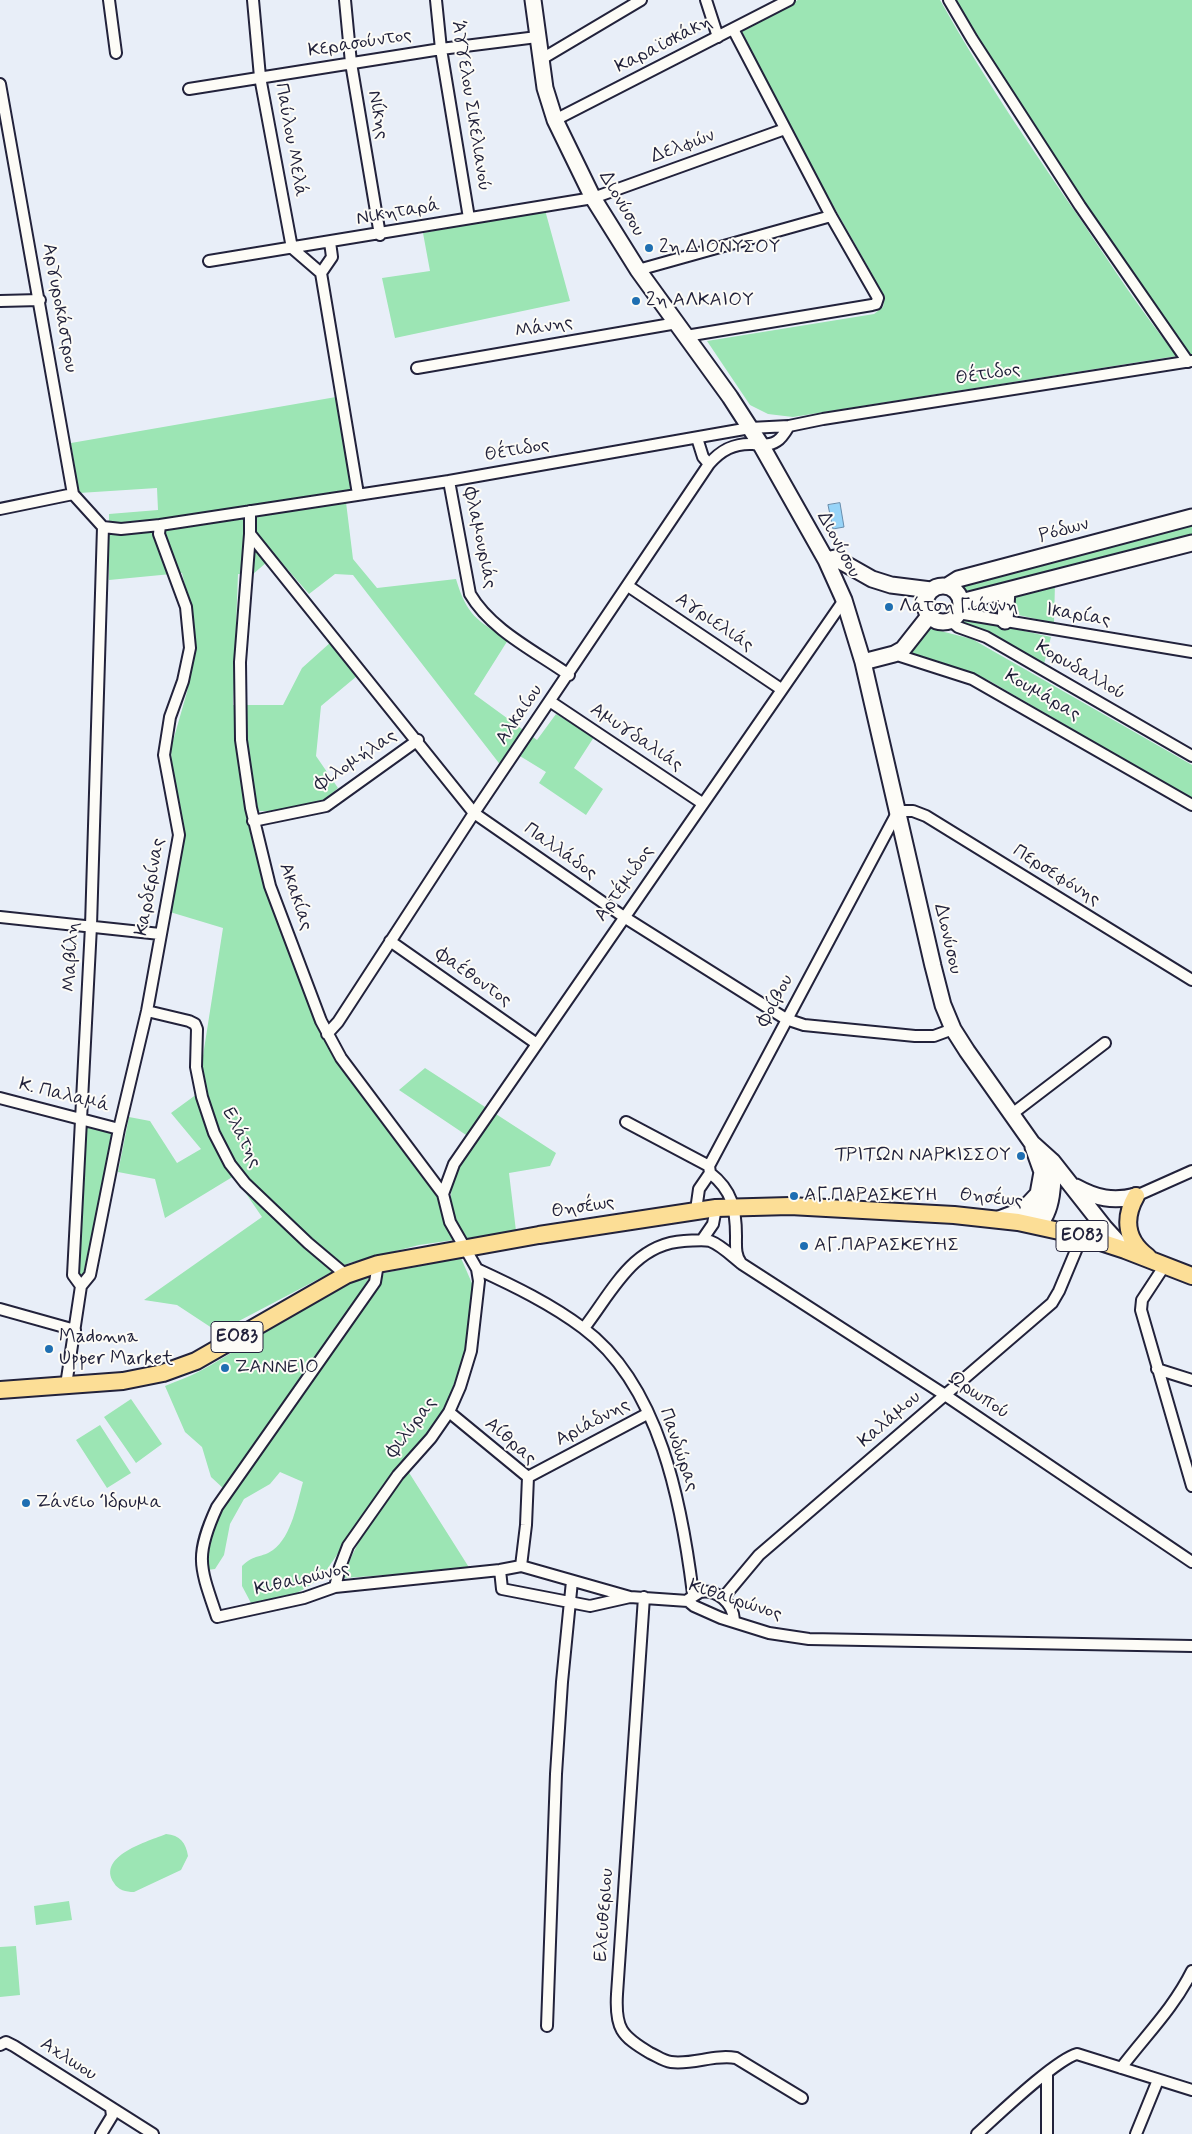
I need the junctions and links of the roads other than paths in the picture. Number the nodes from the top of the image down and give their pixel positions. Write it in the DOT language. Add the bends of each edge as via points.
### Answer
graph roads {
  1 [pos="109,0"];
  2 [pos="253,0"];
  3 [pos="345,0"];
  4 [pos="436,0"];
  5 [pos="533,0"];
  6 [pos="641,0"];
  7 [pos="706,0"];
  8 [pos="789,0"];
  9 [pos="949,0"];
  10 [pos="733,29"];
  11 [pos="718,37"];
  12 [pos="537,38"];
  13 [pos="441,49"];
  14 [pos="116,54"];
  15 [pos="540,60"];
  16 [pos="351,63"];
  17 [pos="260,77"];
  18 [pos="0,84"];
  19 [pos="189,89"];
  20 [pos="555,120"];
  21 [pos="785,129"];
  22 [pos="593,198"];
  23 [pos="832,216"];
  24 [pos="470,218"];
  25 [pos="380,235"];
  26 [pos="330,242"];
  27 [pos="292,248"];
  28 [pos="209,261"];
  29 [pos="638,270"];
  30 [pos="321,273"];
  31 [pos="0,300"];
  32 [pos="40,300"];
  33 [pos="677,323"];
  34 [pos="686,336"];
  35 [pos="1190,361"];
  36 [pos="416,368"];
  37 [pos="789,426"];
  38 [pos="750,428"];
  39 [pos="697,438"];
  40 [pos="761,444"];
  41 [pos="709,464"];
  42 [pos="449,481"];
  43 [pos="73,494"];
  44 [pos="358,494"];
  45 [pos="0,509"];
  46 [pos="250,511"];
  47 [pos="1192,517"];
  48 [pos="160,525"];
  49 [pos="103,527"];
  50 [pos="250,534"];
  51 [pos="1192,543"];
  52 [pos="826,560"];
  53 [pos="628,586"];
  54 [pos="947,586"];
  55 [pos="931,590"];
  56 [pos="1007,590"];
  57 [pos="844,600"];
  58 [pos="956,612"];
  59 [pos="929,616"];
  60 [pos="1005,621"];
  61 [pos="1192,652"];
  62 [pos="894,654"];
  63 [pos="863,662"];
  64 [pos="569,675"];
  65 [pos="781,689"];
  66 [pos="551,702"];
  67 [pos="418,740"];
  68 [pos="1192,756"];
  69 [pos="702,804"];
  70 [pos="1192,805"];
  71 [pos="898,812"];
  72 [pos="474,813"];
  73 [pos="253,821"];
  74 [pos="0,917"];
  75 [pos="624,917"];
  76 [pos="91,926"];
  77 [pos="160,934"];
  78 [pos="390,941"];
  79 [pos="1192,980"];
  80 [pos="147,1011"];
  81 [pos="786,1019"];
  82 [pos="953,1029"];
  83 [pos="327,1034"];
  84 [pos="1105,1043"];
  85 [pos="537,1044"];
  86 [pos="0,1098"];
  87 [pos="1012,1114"];
  88 [pos="81,1120"];
  89 [pos="626,1122"];
  90 [pos="119,1129"];
  91 [pos="1032,1143"];
  92 [pos="1052,1161"];
  93 [pos="710,1170"];
  94 [pos="1192,1171"];
  95 [pos="1071,1184"];
  96 [pos="1039,1193"];
  97 [pos="443,1194"];
  98 [pos="1136,1196"];
  99 [pos="733,1207"];
  100 [pos="716,1208"];
  101 [pos="696,1210"];
  102 [pos="999,1219"];
  103 [pos="1038,1225"];
  104 [pos="1082,1236"];
  105 [pos="702,1240"];
  106 [pos="464,1248"];
  107 [pos="1125,1250"];
  108 [pos="1158,1263"];
  109 [pos="378,1264"];
  110 [pos="742,1264"];
  111 [pos="477,1269"];
  112 [pos="346,1274"];
  113 [pos="1192,1276"];
  114 [pos="81,1286"];
  115 [pos="0,1309"];
  116 [pos="584,1328"];
  117 [pos="75,1330"];
  118 [pos="1158,1370"];
  119 [pos="1192,1380"];
  120 [pos="66,1385"];
  121 [pos="0,1390"];
  122 [pos="945,1395"];
  123 [pos="448,1412"];
  124 [pos="648,1414"];
  125 [pos="528,1477"];
  126 [pos="1192,1486"];
  127 [pos="1192,1562"];
  128 [pos="521,1566"];
  129 [pos="500,1570"];
  130 [pos="572,1581"];
  131 [pos="335,1587"];
  132 [pos="630,1597"];
  133 [pos="644,1597"];
  134 [pos="690,1598"];
  135 [pos="723,1598"];
  136 [pos="570,1603"];
  137 [pos="734,1620"];
  138 [pos="1192,1646"];
  139 [pos="1192,1971"];
  140 [pos="547,2026"];
  141 [pos="3,2043"];
  142 [pos="1121,2068"];
  143 [pos="1047,2074"];
  144 [pos="1158,2080"];
  145 [pos="1192,2090"];
  146 [pos="802,2098"];
  147 [pos="111,2108"];
  148 [pos="101,2134"];
  149 [pos="153,2134"];
  150 [pos="976,2134"];
  151 [pos="1047,2134"];
  152 [pos="1136,2134"];
  1 -- 14 [label="street"];
  2 -- 17 [label="street, Παύλου Μελά"];
  3 -- 16 [label="street, Νίκης"];
  4 -- 13 [label="street, Άγγελου Σικελιανού"];
  5 -- 12 [label="main road, Διονύσου"];
  6 -- 15 [label="street"];
  7 -- 11 [label="street"];
  8 -- 10 [label="street, Καραϊσκάκη"];
  9 -- 35 [label="street" via="1080,206"];
  10 -- 11 [label="street, Καραϊσκάκη"];
  10 -- 21 [label="street"];
  11 -- 20 [label="street, Καραϊσκάκη"];
  12 -- 13 [label="street, Κερασούντος"];
  12 -- 15 [label="main road, Διονύσου"];
  13 -- 16 [label="street, Κερασούντος"];
  13 -- 24 [label="street, Άγγελου Σικελιανού"];
  15 -- 20 [label="main road, Διονύσου"];
  16 -- 17 [label="street, Κερασούντος"];
  16 -- 25 [label="street, Νίκης"];
  17 -- 19 [label="street, Κερασούντος"];
  17 -- 27 [label="street, Παύλου Μελά"];
  18 -- 32 [label="street, Αργυροκάστρου"];
  20 -- 22 [label="main road, Διονύσου"];
  21 -- 22 [label="street, Δελφών"];
  21 -- 23 [label="street"];
  22 -- 24 [label="street, Νικηταρά"];
  22 -- 29 [label="main road, Διονύσου"];
  23 -- 29 [label="street"];
  23 -- 34 [label="street" via="878,298 876,304"];
  24 -- 25 [label="street, Νικηταρά"];
  25 -- 26 [label="street, Νικηταρά"];
  26 -- 27 [label="street, Νικηταρά"];
  26 -- 30 [label="street" via="332,257"];
  27 -- 28 [label="street, Νικηταρά"];
  27 -- 30 [label="street"];
  29 -- 33 [label="main road, Διονύσου"];
  30 -- 44 [label="street"];
  31 -- 32 [label="street"];
  32 -- 43 [label="street, Αργυροκάστρου"];
  33 -- 34 [label="main road, Διονύσου"];
  33 -- 36 [label="street, Μάνης"];
  34 -- 38 [label="main road, Διονύσου"];
  35 -- 37 [label="street, Θέτιδος"];
  37 -- 38 [label="street, Θέτιδος"];
  37 -- 40 [label="street" via="779,441"];
  38 -- 39 [label="street, Θέτιδος"];
  38 -- 40 [label="main road, Διονύσου"];
  39 -- 41 [label="street" via="703,457"];
  39 -- 42 [label="street, Θέτιδος"];
  40 -- 41 [label="street, Αλκαίου" via="728,448"];
  40 -- 52 [label="main road, Διονύσου"];
  41 -- 53 [label="street, Αλκαίου"];
  42 -- 44 [label="street, Θέτιδος"];
  42 -- 64 [label="street, Φλαμουριάς" via="470,594 478,608 491,621"];
  43 -- 45 [label="street"];
  43 -- 49 [label="street"];
  44 -- 46 [label="street, Θέτιδος"];
  46 -- 48 [label="street"];
  46 -- 50 [label="street, Ακακίας"];
  47 -- 54 [label="main road, Ρόδων" via="958,579"];
  48 -- 49 [label="street" via="121,529"];
  48 -- 77 [label="street, Καρδερίνας" via="159,534 186,606 190,648 170,717 164,755 179,835"];
  49 -- 76 [label="street, Μαβίλη"];
  50 -- 67 [label="street, Παλλάδος"];
  50 -- 73 [label="street, Ακακίας" via="240,662 240,740"];
  51 -- 56 [label="main road"];
  52 -- 55 [label="main road" via="835,558 872,579 891,585"];
  52 -- 57 [label="main road, Διονύσου"];
  53 -- 64 [label="street, Αλκαίου"];
  53 -- 65 [label="street, Αγριελιάς"];
  54 -- 55 [label="main road"];
  54 -- 58 [label="main road" via="957,592"];
  55 -- 59 [label="main road" via="925,605"];
  56 -- 58 [label="main road"];
  56 -- 60 [label="main road"];
  57 -- 63 [label="main road, Διονύσου"];
  57 -- 65 [label="street, Αρτέμιδος"];
  58 -- 59 [label="main road" via="939,621"];
  58 -- 60 [label="street, Ικαρίας"];
  58 -- 68 [label="street, Κορυδαλλού" via="958,627 986,637"];
  59 -- 62 [label="main road" via="903,649"];
  60 -- 61 [label="street, Ικαρίας"];
  62 -- 63 [label="main road"];
  62 -- 70 [label="street, Κουμάρας" via="972,679"];
  63 -- 71 [label="main road, Διονύσου"];
  64 -- 66 [label="street, Αλκαίου"];
  65 -- 69 [label="street, Αρτέμιδος"];
  66 -- 69 [label="street, Αμυγδαλιάς"];
  66 -- 72 [label="street, Αλκαίου"];
  67 -- 72 [label="street, Παλλάδος"];
  67 -- 73 [label="street, Φιλομήλας" via="326,806"];
  69 -- 75 [label="street, Αρτέμιδος"];
  71 -- 79 [label="street, Περσεφόνης" via="914,811 926,816"];
  71 -- 81 [label="street, Φοίβου"];
  71 -- 82 [label="main road, Διονύσου" via="932,966"];
  72 -- 75 [label="street, Παλλάδος"];
  72 -- 78 [label="street, Αλκαίου"];
  73 -- 83 [label="street, Ακακίας" via="270,886"];
  74 -- 76 [label="street"];
  75 -- 81 [label="street, Παλλάδος"];
  75 -- 85 [label="street, Αρτέμιδος"];
  76 -- 77 [label="street"];
  76 -- 88 [label="street, Μαβίλη"];
  77 -- 80 [label="street, Καρδερίνας"];
  78 -- 83 [label="street, Αλκαίου"];
  78 -- 85 [label="street, Φαέθοντος"];
  80 -- 90 [label="street, Καρδερίνας"];
  80 -- 112 [label="street, Ελάτης" via="195,1024 196,1067 202,1097 214,1133 230,1164 244,1184"];
  81 -- 82 [label="street, Παλλάδος" via="804,1025 915,1036 934,1036"];
  81 -- 93 [label="street, Φοίβου"];
  82 -- 87 [label="main road, Διονύσου"];
  83 -- 97 [label="street, Ακακίας" via="341,1058"];
  84 -- 87 [label="street"];
  85 -- 97 [label="street, Αρτέμιδος" via="454,1164"];
  86 -- 88 [label="street, Κ. Παλαμά"];
  87 -- 91 [label="main road, Διονύσου"];
  88 -- 90 [label="street, Κ. Παλαμά"];
  88 -- 114 [label="street, Μαβίλη" via="72,1275"];
  89 -- 93 [label="street"];
  90 -- 114 [label="street, Καρδερίνας" via="90,1275"];
  91 -- 92 [label="main road, Διονύσου"];
  91 -- 96 [label="main road, Διονύσου" via="1042,1172"];
  92 -- 95 [label="main road, Διονύσου"];
  92 -- 103 [label="main road" via="1053,1184 1044,1219"];
  93 -- 99 [label="street" via="725,1186"];
  93 -- 101 [label="street, Φοίβου" via="699,1189"];
  94 -- 98 [label="street"];
  95 -- 98 [label="main road" via="1101,1198 1113,1200"];
  95 -- 107 [label="main road, Διονύσου"];
  96 -- 102 [label="main road" via="1023,1210"];
  96 -- 103 [label="main road, Διονύσου" via="1034,1216"];
  97 -- 106 [label="street, Ακακίας" via="450,1222"];
  98 -- 108 [label="main road" via="1127,1225 1135,1244"];
  99 -- 100 [label="main road, Θησέως / ΕΟ83"];
  99 -- 102 [label="main road, Θησέως / ΕΟ83" via="790,1206"];
  99 -- 110 [label="street" via="737,1257"];
  100 -- 101 [label="main road, Θησέως / ΕΟ83"];
  100 -- 105 [label="street" via="713,1224"];
  101 -- 106 [label="main road, Θησέως / ΕΟ83"];
  102 -- 103 [label="main road, Θησέως / ΕΟ83"];
  103 -- 104 [label="main road, Θησέως / ΕΟ83"];
  104 -- 107 [label="main road, Θησέως / ΕΟ83"];
  104 -- 122 [label="street, Καλάμου" via="1052,1303"];
  105 -- 110 [label="street, Ωρωπού" via="712,1242"];
  105 -- 116 [label="street" via="655,1247 630,1264"];
  106 -- 109 [label="main road, Θησέως / ΕΟ83"];
  106 -- 111 [label="street"];
  107 -- 108 [label="main road, Θησέως / ΕΟ83"];
  108 -- 113 [label="main road, Θησέως / ΕΟ83"];
  108 -- 118 [label="street" via="1141,1310"];
  109 -- 112 [label="main road, Θησέως / ΕΟ83"];
  109 -- 131 [label="street, Κιθαιρώνος" via="375,1282 217,1506 200,1553 204,1579 217,1617 304,1598"];
  110 -- 122 [label="street, Ωρωπού"];
  111 -- 116 [label="street, Πανδώρας" via="530,1294"];
  111 -- 123 [label="street, Φιλύρας" via="479,1281 471,1351"];
  112 -- 120 [label="main road, Θησέως / ΕΟ83" via="196,1361 163,1373 123,1381"];
  114 -- 117 [label="street, Μαβίλη"];
  115 -- 117 [label="street"];
  116 -- 124 [label="street, Πανδώρας" via="619,1362"];
  117 -- 120 [label="street, Μαβίλη"];
  118 -- 119 [label="street"];
  118 -- 126 [label="street"];
  120 -- 121 [label="main road, Θησέως / ΕΟ83"];
  122 -- 127 [label="street, Ωρωπού"];
  122 -- 135 [label="street, Καλάμου" via="759,1555"];
  123 -- 125 [label="street, Αίθρας"];
  123 -- 131 [label="street, Φιλύρας" via="348,1546"];
  124 -- 125 [label="street, Αριάδνης"];
  124 -- 134 [label="street, Πανδώρας" via="669,1467 689,1560"];
  125 -- 128 [label="street, Αίθρας"];
  128 -- 129 [label="street, Κιθαιρώνος"];
  128 -- 130 [label="street, Κιθαιρώνος"];
  129 -- 131 [label="street, Κιθαιρώνος"];
  129 -- 136 [label="street" via="502,1589"];
  130 -- 132 [label="street, Κιθαιρώνος"];
  130 -- 136 [label="street"];
  132 -- 133 [label="street, Κιθαιρώνος"];
  132 -- 136 [label="street" via="590,1606"];
  133 -- 134 [label="street, Κιθαιρώνος"];
  133 -- 146 [label="street, Ελευθεριου" via="617,1994 618,2024 633,2043 662,2060 736,2058"];
  134 -- 135 [label="street" via="704,1591"];
  134 -- 137 [label="street, Κιθαιρώνος" via="698,1608"];
  135 -- 137 [label="street" via="730,1605"];
  136 -- 140 [label="street" via="556,1765"];
  137 -- 138 [label="street, Κιθαιρώνος" via="770,1633 809,1639"];
  139 -- 142 [label="street" via="1165,2016 1142,2039"];
  141 -- 147 [label="street, Αχλωου"];
  142 -- 143 [label="street" via="1077,2054"];
  142 -- 144 [label="street"];
  143 -- 150 [label="street"];
  143 -- 151 [label="street"];
  144 -- 145 [label="street"];
  144 -- 152 [label="street"];
  147 -- 148 [label="street" via="112,2116"];
  147 -- 149 [label="street, Αχλωου"];
}
